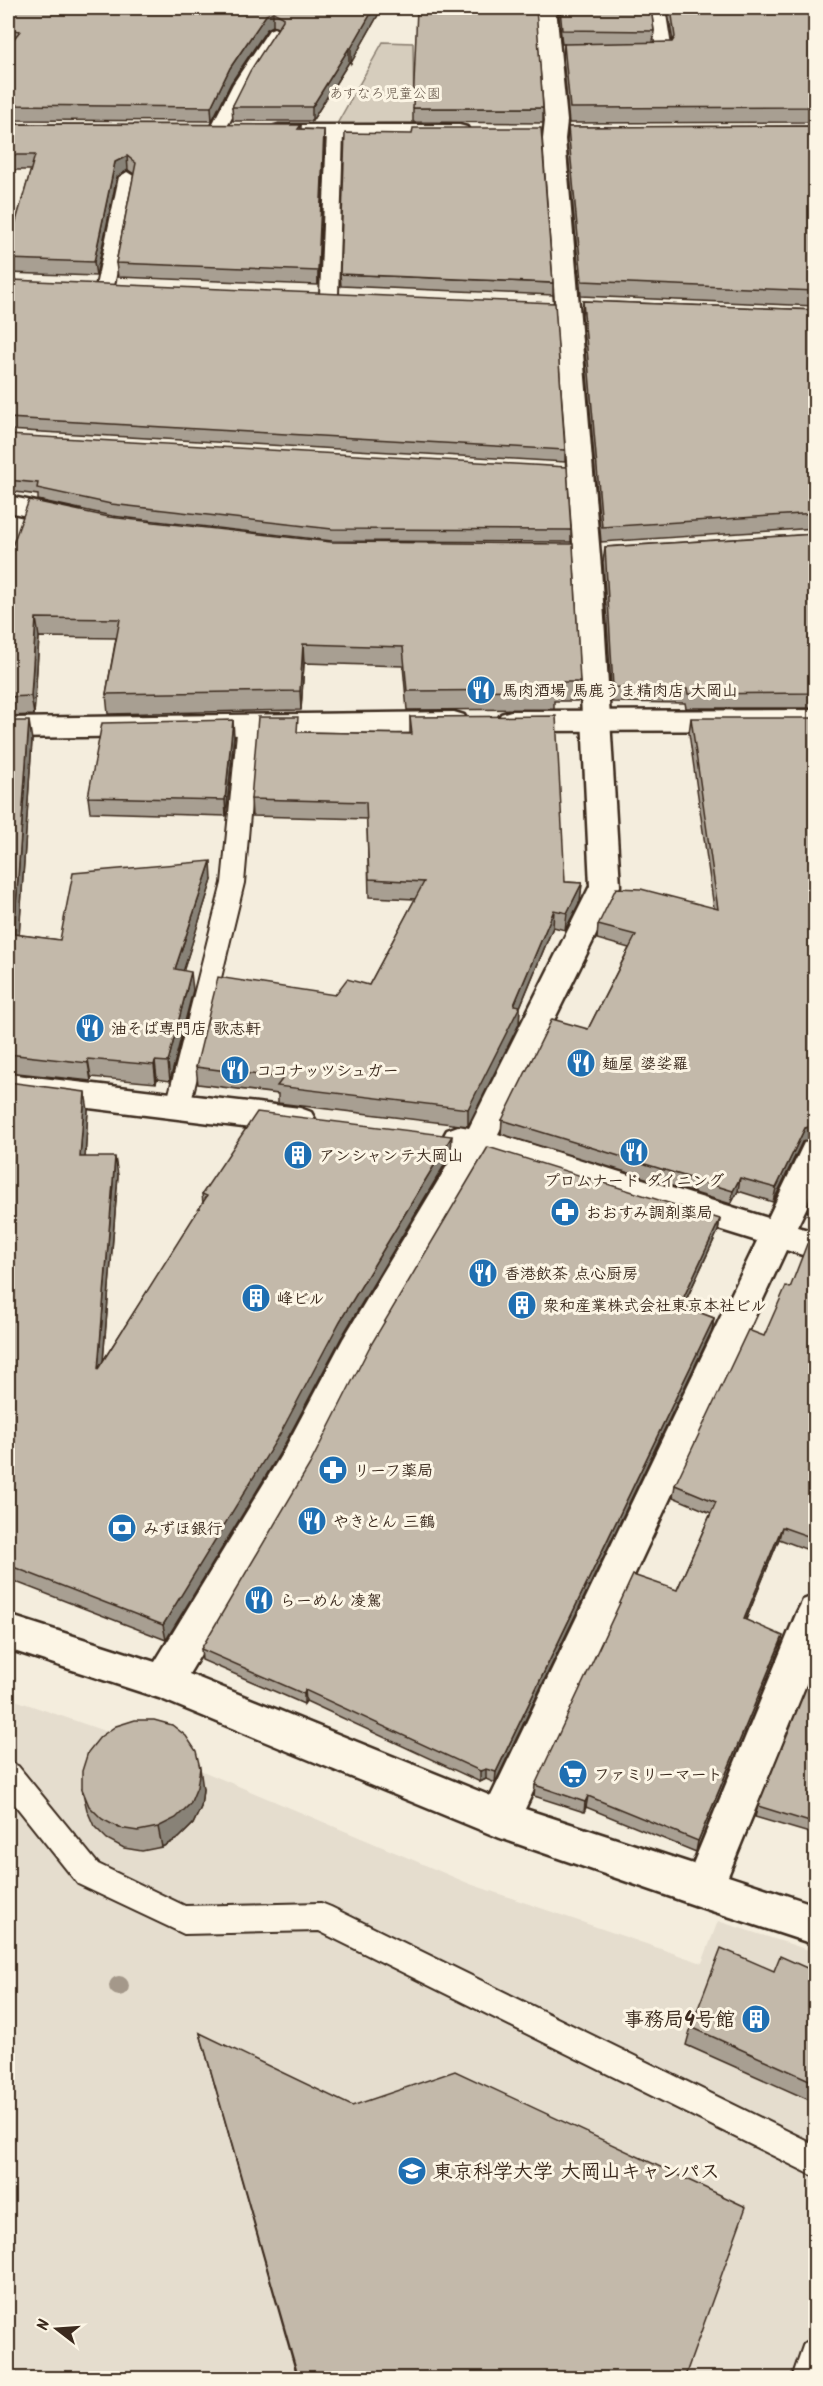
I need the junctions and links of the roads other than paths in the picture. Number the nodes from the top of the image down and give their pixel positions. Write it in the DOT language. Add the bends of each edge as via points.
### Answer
graph roads {
  1 [pos="546,8"];
  2 [pos="657,8"];
  3 [pos="274,33"];
  4 [pos="630,52"];
  5 [pos="194,131"];
  6 [pos="217,131"];
  7 [pos="335,132"];
  8 [pos="476,132"];
  9 [pos="127,177"];
  10 [pos="106,286"];
  11 [pos="306,294"];
  12 [pos="329,295"];
  13 [pos="353,296"];
  14 [pos="8,504"];
  15 [pos="89,521"];
  16 [pos="816,720"];
  17 [pos="597,721"];
  18 [pos="248,723"];
  19 [pos="8,728"];
  20 [pos="8,1086"];
  21 [pos="178,1106"];
  22 [pos="328,1124"];
  23 [pos="432,1136"];
  24 [pos="478,1142"];
  25 [pos="816,1152"];
  26 [pos="775,1234"];
  27 [pos="816,1246"];
  28 [pos="816,1612"];
  29 [pos="8,1632"];
  30 [pos="164,1682"];
  31 [pos="8,1775"];
  32 [pos="500,1819"];
  33 [pos="704,1889"];
  34 [pos="816,1925"];
  35 [pos="816,2162"];
  36 [pos="816,2355"];
  37 [pos="808,2379"];
  1 -- 17 [label="street" via="556,51 556,131 573,471 585,552"];
  2 -- 4 [label="lane" via="664,52"];
  3 -- 6 [label="lane"];
  5 -- 6 [label="street"];
  6 -- 7 [label="street"];
  7 -- 8 [label="street"];
  7 -- 12 [label="lane"];
  9 -- 10 [label="lane"];
  11 -- 12 [label="street"];
  12 -- 13 [label="street"];
  14 -- 15 [label="street"];
  16 -- 17 [label="street"];
  17 -- 18 [label="street"];
  17 -- 24 [label="street" via="605,886"];
  18 -- 19 [label="street"];
  18 -- 21 [label="lane" via="232,883"];
  20 -- 21 [label="street"];
  21 -- 22 [label="street"];
  23 -- 24 [label="street"];
  24 -- 26 [label="street"];
  24 -- 30 [label="street" via="355,1349 296,1463"];
  25 -- 26 [label="street"];
  26 -- 27 [label="street"];
  26 -- 32 [label="street"];
  28 -- 33 [label="street"];
  29 -- 30 [label="street"];
  30 -- 32 [label="street"];
  31 -- 35 [label="lane" via="88,1874 184,1920 321,1917"];
  32 -- 33 [label="street"];
  33 -- 34 [label="street"];
  36 -- 37 [label="lane"];
}
